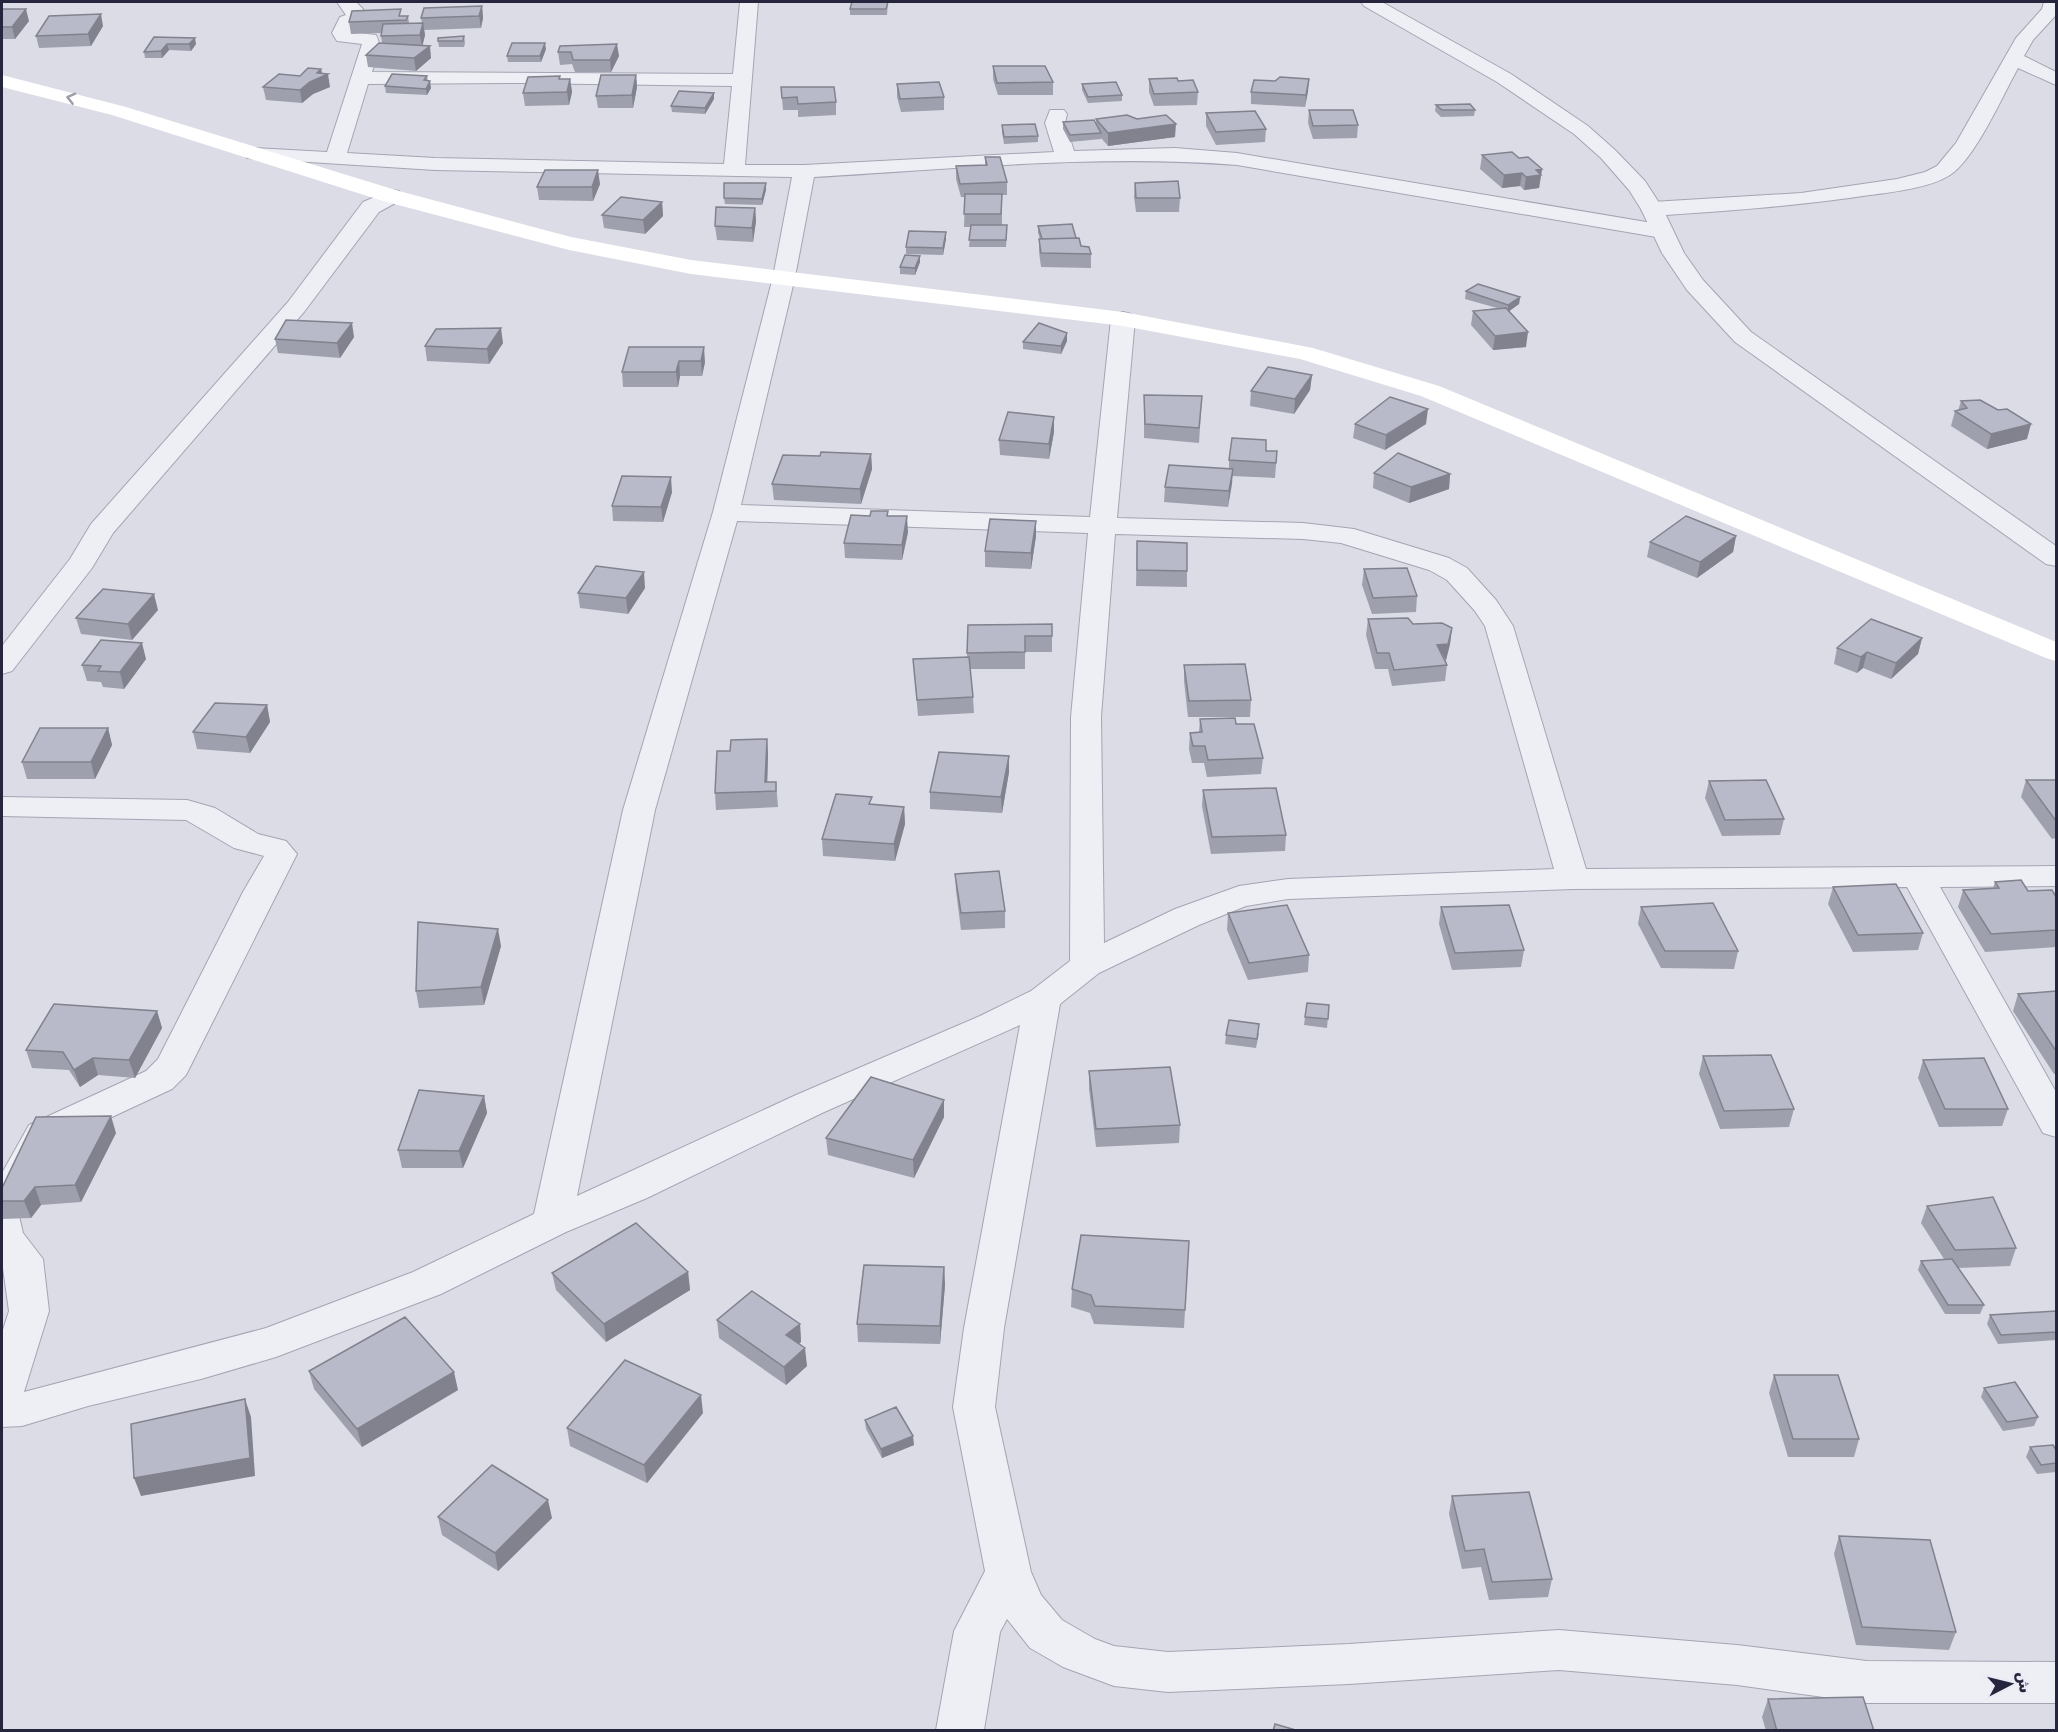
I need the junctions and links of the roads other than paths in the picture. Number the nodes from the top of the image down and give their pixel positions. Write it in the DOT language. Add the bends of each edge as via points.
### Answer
graph roads {
  1 [pos="346,2"];
  2 [pos="749,2"];
  3 [pos="1370,2"];
  4 [pos="2054,2"];
  5 [pos="2013,58"];
  6 [pos="359,78"];
  7 [pos="2056,79"];
  8 [pos="743,80"];
  9 [pos="2,81"];
  10 [pos="2,97"];
  11 [pos="1057,114"];
  12 [pos="187,133"];
  13 [pos="254,154"];
  14 [pos="1066,157"];
  15 [pos="335,159"];
  16 [pos="734,171"];
  17 [pos="804,171"];
  18 [pos="391,196"];
  19 [pos="1652,209"];
  20 [pos="1662,231"];
  21 [pos="784,277"];
  22 [pos="1124,319"];
  23 [pos="726,512"];
  24 [pos="1103,526"];
  25 [pos="2056,558"];
  26 [pos="2056,652"];
  27 [pos="2,665"];
  28 [pos="2,806"];
  29 [pos="1917,876"];
  30 [pos="2056,876"];
  31 [pos="1573,879"];
  32 [pos="1087,965"];
  33 [pos="1043,999"];
  34 [pos="2056,1124"];
  35 [pos="2,1206"];
  36 [pos="2,1218"];
  37 [pos="552,1222"];
  38 [pos="2,1396"];
  39 [pos="2,1403"];
  40 [pos="1008,1572"];
  41 [pos="2056,1683"];
  42 [pos="960,1731"];
  1 -- 6 [label="street" via="356,17 347,21 341,33 371,42"];
  2 -- 8 [label="street"];
  3 -- 19 [label="street" via="1504,78 1562,116 1608,154"];
  4 -- 5 [label="street" via="2052,10 2025,38"];
  5 -- 7 [label="street"];
  5 -- 19 [label="street" via="1965,144 1944,170 1932,176 1801,200"];
  6 -- 8 [label="street"];
  6 -- 15 [label="street"];
  8 -- 16 [label="street"];
  12 -- 9 [label="main road, one-way"];
  10 -- 12 [label="main road" via="93,119"];
  11 -- 14 [label="street" via="1055,123"];
  12 -- 13 [label="main road"];
  13 -- 15 [label="street"];
  13 -- 18 [label="main road"];
  14 -- 17 [label="street"];
  14 -- 20 [label="street" via="1220,157"];
  15 -- 16 [label="street"];
  16 -- 17 [label="street"];
  17 -- 21 [label="street"];
  18 -- 21 [label="main road" via="618,254"];
  18 -- 27 [label="street" via="371,207 296,307 101,530 82,562"];
  19 -- 20 [label="street"];
  20 -- 25 [label="street" via="1695,285 1743,337"];
  21 -- 22 [label="main road"];
  21 -- 23 [label="street"];
  22 -- 24 [label="street"];
  22 -- 26 [label="main road" via="1304,353 1430,391"];
  23 -- 24 [label="street"];
  23 -- 37 [label="street" via="639,810"];
  24 -- 31 [label="street" via="1344,535 1439,564 1457,574 1499,626"];
  24 -- 32 [label="street" via="1086,717"];
  28 -- 35 [label="street" via="188,810 210,817 245,840 273,847 281,854 173,1066 159,1080 42,1134"];
  29 -- 30 [label="street"];
  29 -- 31 [label="street"];
  29 -- 34 [label="street"];
  31 -- 32 [label="street" via="1251,893 1224,900"];
  32 -- 33 [label="street"];
  33 -- 37 [label="street"];
  33 -- 40 [label="street" via="984,1328 974,1407"];
  36 -- 38 [label="street" via="4,1237 23,1259 28,1311"];
  37 -- 39 [label="street" via="427,1283 276,1341 21,1409 4,1411"];
  40 -- 41 [label="street" via="1024,1608 1046,1634 1079,1653 1114,1666 1168,1672 1559,1650 1737,1665 1867,1682"];
  40 -- 42 [label="street" via="977,1630"];
}
